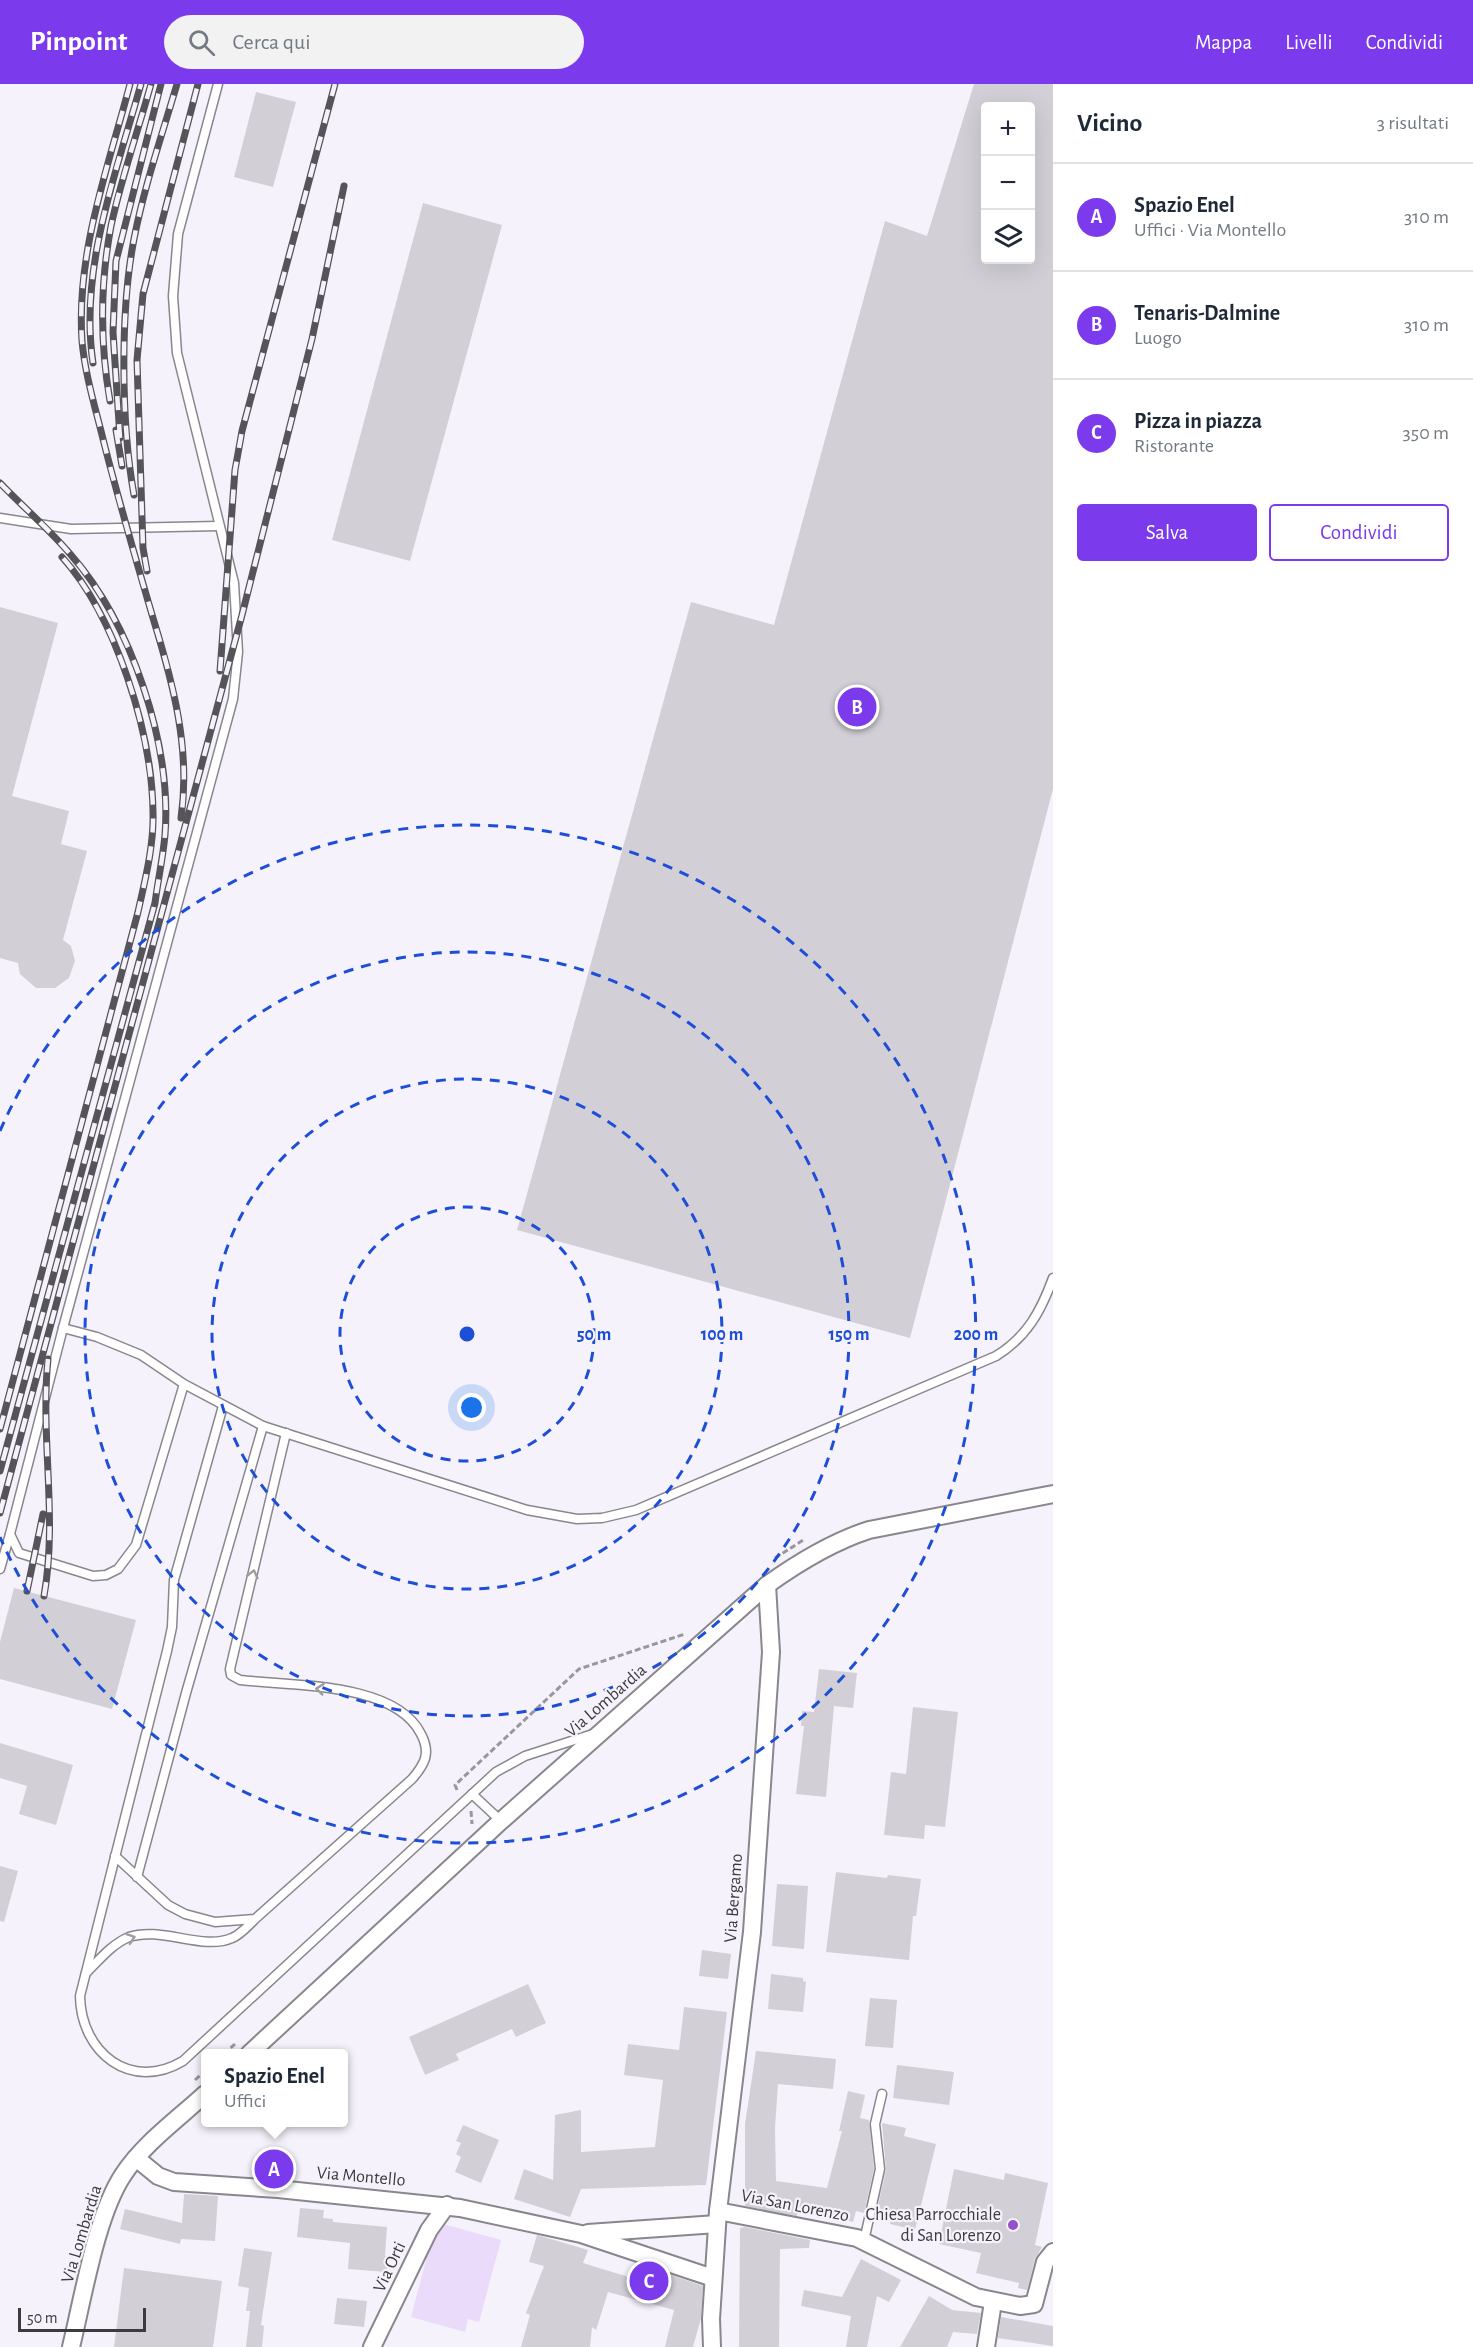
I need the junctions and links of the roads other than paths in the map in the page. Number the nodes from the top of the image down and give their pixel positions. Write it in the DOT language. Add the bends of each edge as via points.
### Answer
graph roads {
  1 [pos="218,84"];
  2 [pos="0,518"];
  3 [pos="219,526"];
  4 [pos="1053,1278"];
  5 [pos="63,1328"];
  6 [pos="184,1384"];
  7 [pos="223,1406"];
  8 [pos="263,1426"];
  9 [pos="286,1433"];
  10 [pos="1053,1494"];
  11 [pos="10,1534"];
  12 [pos="0,1569"];
  13 [pos="767,1586"];
  14 [pos="602,1731"];
  15 [pos="472,1794"];
  16 [pos="501,1821"];
  17 [pos="115,1857"];
  18 [pos="137,1877"];
  19 [pos="255,1919"];
  20 [pos="86,1973"];
  21 [pos="254,2049"];
  22 [pos="882,2094"];
  23 [pos="201,2098"];
  24 [pos="136,2158"];
  25 [pos="447,2205"];
  26 [pos="717,2218"];
  27 [pos="645,2228"];
  28 [pos="581,2234"];
  29 [pos="864,2241"];
  30 [pos="1053,2252"];
  31 [pos="641,2254"];
  32 [pos="713,2278"];
  33 [pos="993,2302"];
  34 [pos="71,2347"];
  35 [pos="372,2347"];
  36 [pos="712,2347"];
  37 [pos="986,2347"];
  1 -- 3 [label="lane" via="178,234 173,296 177,352"];
  2 -- 3 [label="lane" via="71,528"];
  3 -- 5 [label="lane" via="234,583 238,652 233,699"];
  4 -- 9 [label="lane" via="1031,1324 1020,1339 996,1356 696,1486 611,1516 577,1519 539,1513"];
  5 -- 6 [label="lane" via="141,1355"];
  5 -- 11 [label="lane"];
  6 -- 7 [label="lane"];
  6 -- 11 [label="lane" via="136,1545 118,1569 93,1576 35,1560 19,1552"];
  7 -- 8 [label="lane"];
  7 -- 17 [label="lane" via="174,1580 169,1642"];
  8 -- 9 [label="lane"];
  8 -- 18 [label="lane"];
  19 -- 9 [label="lane, one-way" via="412,1779 427,1754 414,1722 395,1705 378,1697 240,1680 230,1672"];
  10 -- 13 [label="street, Via Lombardia" via="858,1534 818,1552"];
  11 -- 12 [label="lane"];
  13 -- 14 [label="street, Via Lombardia"];
  13 -- 26 [label="street, Via Bergamo" via="771,1652 752,1932"];
  14 -- 15 [label="lane" via="515,1761"];
  14 -- 16 [label="street, Via Lombardia"];
  15 -- 16 [label="lane"];
  15 -- 20 [label="lane" via="172,2067 160,2072 135,2072 101,2052 87,2031 80,2008"];
  16 -- 21 [label="street, Via Lombardia"];
  17 -- 18 [label="lane"];
  17 -- 20 [label="lane"];
  18 -- 19 [label="lane" via="168,1905 195,1918 224,1923"];
  20 -- 19 [label="lane, one-way" via="128,1938 151,1935 229,1940"];
  22 -- 29 [label="lane" via="875,2124 880,2169"];
  23 -- 24 [label="street, Via Lombardia"];
  24 -- 25 [label="street, Via Montello" via="158,2176 174,2182"];
  24 -- 34 [label="street, Via Lombardia" via="109,2203"];
  25 -- 28 [label="street, Via Montello"];
  25 -- 35 [label="street, Via Orti" via="429,2230"];
  26 -- 27 [label="street, Via San Lorenzo"];
  26 -- 29 [label="street, Via San Lorenzo"];
  26 -- 32 [label="street, Via Bergamo"];
  27 -- 28 [label="street, Via San Lorenzo"];
  27 -- 31 [label="street"];
  28 -- 31 [label="street"];
  29 -- 33 [label="street, Via San Lorenzo" via="958,2290"];
  30 -- 33 [label="street, Via San Lorenzo" via="1045,2262 1034,2304 1026,2307"];
  31 -- 32 [label="street"];
  32 -- 36 [label="street, Via Bergamo"];
  33 -- 37 [label="street"];
}
